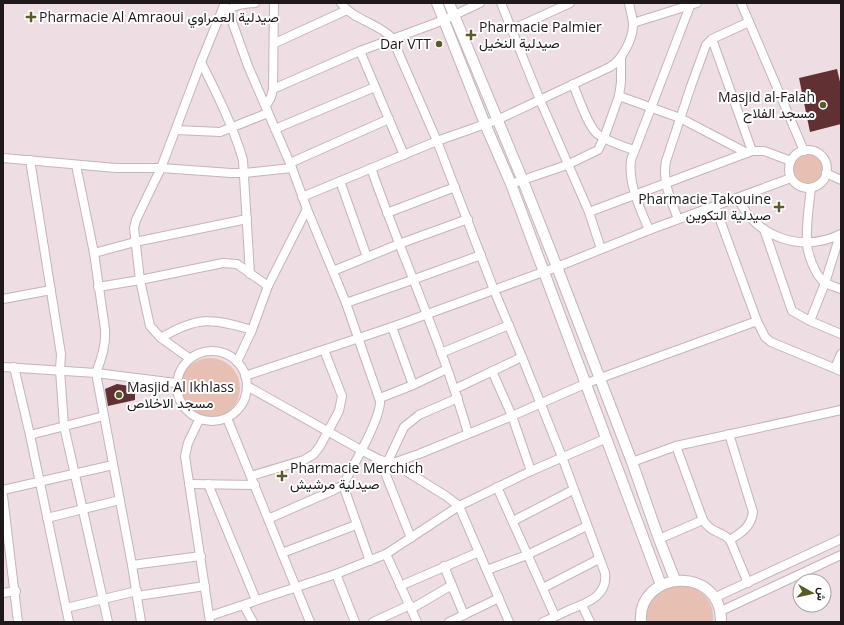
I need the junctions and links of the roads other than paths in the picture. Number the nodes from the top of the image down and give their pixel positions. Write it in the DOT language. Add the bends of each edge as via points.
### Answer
graph roads {
  1 [pos="255,3"];
  2 [pos="274,3"];
  3 [pos="341,3"];
  4 [pos="437,3"];
  5 [pos="449,3"];
  6 [pos="480,3"];
  7 [pos="501,3"];
  8 [pos="570,3"];
  9 [pos="629,3"];
  10 [pos="741,3"];
  11 [pos="693,4"];
  12 [pos="226,6"];
  13 [pos="347,10"];
  14 [pos="454,15"];
  15 [pos="444,20"];
  16 [pos="633,22"];
  17 [pos="749,22"];
  18 [pos="511,30"];
  19 [pos="392,38"];
  20 [pos="712,39"];
  21 [pos="275,43"];
  22 [pos="360,51"];
  23 [pos="621,58"];
  24 [pos="200,62"];
  25 [pos="573,84"];
  26 [pos="374,87"];
  27 [pos="273,88"];
  28 [pos="619,96"];
  29 [pos="540,100"];
  30 [pos="651,107"];
  31 [pos="267,110"];
  32 [pos="680,118"];
  33 [pos="388,119"];
  34 [pos="498,120"];
  35 [pos="485,124"];
  36 [pos="232,128"];
  37 [pos="275,129"];
  38 [pos="176,130"];
  39 [pos="604,138"];
  40 [pos="437,141"];
  41 [pos="634,150"];
  42 [pos="804,151"];
  43 [pos="750,152"];
  44 [pos="404,155"];
  45 [pos="3,158"];
  46 [pos="30,160"];
  47 [pos="791,161"];
  48 [pos="76,165"];
  49 [pos="568,165"];
  50 [pos="291,166"];
  51 [pos="161,168"];
  52 [pos="371,168"];
  53 [pos="245,173"];
  54 [pos="826,173"];
  55 [pos="791,178"];
  56 [pos="841,180"];
  57 [pos="340,181"];
  58 [pos="523,181"];
  59 [pos="511,184"];
  60 [pos="666,184"];
  61 [pos="455,187"];
  62 [pos="811,188"];
  63 [pos="635,195"];
  64 [pos="302,197"];
  65 [pos="738,198"];
  66 [pos="715,206"];
  67 [pos="307,209"];
  68 [pos="589,212"];
  69 [pos="386,213"];
  70 [pos="247,219"];
  71 [pos="468,219"];
  72 [pos="678,219"];
  73 [pos="648,230"];
  74 [pos="764,230"];
  75 [pos="841,235"];
  76 [pos="135,242"];
  77 [pos="807,243"];
  78 [pos="399,244"];
  79 [pos="601,248"];
  80 [pos="94,253"];
  81 [pos="481,255"];
  82 [pos="367,257"];
  83 [pos="557,267"];
  84 [pos="333,271"];
  85 [pos="544,272"];
  86 [pos="250,274"];
  87 [pos="140,280"];
  88 [pos="412,280"];
  89 [pos="824,283"];
  90 [pos="268,286"];
  91 [pos="98,287"];
  92 [pos="841,289"];
  93 [pos="51,290"];
  94 [pos="494,290"];
  95 [pos="3,299"];
  96 [pos="346,303"];
  97 [pos="426,314"];
  98 [pos="810,320"];
  99 [pos="757,321"];
  100 [pos="509,325"];
  101 [pos="392,327"];
  102 [pos="252,330"];
  103 [pos="841,334"];
  104 [pos="161,338"];
  105 [pos="358,339"];
  106 [pos="324,350"];
  107 [pos="440,353"];
  108 [pos="841,354"];
  109 [pos="522,357"];
  110 [pos="190,358"];
  111 [pos="237,362"];
  112 [pos="3,367"];
  113 [pos="14,367"];
  114 [pos="447,369"];
  115 [pos="60,370"];
  116 [pos="838,370"];
  117 [pos="492,371"];
  118 [pos="96,372"];
  119 [pos="245,376"];
  120 [pos="600,379"];
  121 [pos="176,383"];
  122 [pos="586,383"];
  123 [pos="413,385"];
  124 [pos="247,386"];
  125 [pos="455,389"];
  126 [pos="380,398"];
  127 [pos="458,398"];
  128 [pos="540,403"];
  129 [pos="841,410"];
  130 [pos="104,416"];
  131 [pos="512,416"];
  132 [pos="227,418"];
  133 [pos="199,420"];
  134 [pos="64,426"];
  135 [pos="328,432"];
  136 [pos="468,433"];
  137 [pos="729,434"];
  138 [pos="30,435"];
  139 [pos="607,438"];
  140 [pos="676,446"];
  141 [pos="361,450"];
  142 [pos="562,457"];
  143 [pos="387,461"];
  144 [pos="632,462"];
  145 [pos="113,465"];
  146 [pos="531,471"];
  147 [pos="74,473"];
  148 [pos="251,476"];
  149 [pos="40,482"];
  150 [pos="189,484"];
  151 [pos="208,484"];
  152 [pos="255,485"];
  153 [pos="343,485"];
  154 [pos="497,487"];
  155 [pos="3,490"];
  156 [pos="573,490"];
  157 [pos="3,496"];
  158 [pos="120,500"];
  159 [pos="459,506"];
  160 [pos="83,509"];
  161 [pos="47,518"];
  162 [pos="268,518"];
  163 [pos="703,520"];
  164 [pos="513,521"];
  165 [pos="356,525"];
  166 [pos="587,526"];
  167 [pos="411,538"];
  168 [pos="659,539"];
  169 [pos="841,539"];
  170 [pos="730,540"];
  171 [pos="479,552"];
  172 [pos="282,554"];
  173 [pos="386,554"];
  174 [pos="527,555"];
  175 [pos="841,555"];
  176 [pos="201,556"];
  177 [pos="599,559"];
  178 [pos="370,561"];
  179 [pos="132,565"];
  180 [pos="444,566"];
  181 [pos="487,570"];
  182 [pos="336,574"];
  183 [pos="675,580"];
  184 [pos="748,583"];
  185 [pos="452,585"];
  186 [pos="661,585"];
  187 [pos="205,586"];
  188 [pos="400,586"];
  189 [pos="296,587"];
  190 [pos="543,588"];
  191 [pos="16,591"];
  192 [pos="3,593"];
  193 [pos="137,594"];
  194 [pos="716,597"];
  195 [pos="499,598"];
  196 [pos="102,599"];
  197 [pos="256,600"];
  198 [pos="582,605"];
  199 [pos="244,606"];
  200 [pos="410,607"];
  201 [pos="66,608"];
  202 [pos="721,611"];
  203 [pos="464,615"];
  204 [pos="555,616"];
  205 [pos="210,619"];
  206 [pos="18,622"];
  207 [pos="69,622"];
  208 [pos="108,622"];
  209 [pos="141,622"];
  210 [pos="253,622"];
  211 [pos="310,622"];
  212 [pos="355,622"];
  213 [pos="373,622"];
  214 [pos="416,622"];
  215 [pos="449,622"];
  216 [pos="509,622"];
  217 [pos="543,622"];
  218 [pos="590,622"];
  219 [pos="642,622"];
  220 [pos="721,622"];
  1 -- 12 [label="street"];
  2 -- 21 [label="street"];
  3 -- 13 [label="street"];
  4 -- 15 [label="street"];
  5 -- 14 [label="street"];
  6 -- 14 [label="street"];
  7 -- 18 [label="street"];
  8 -- 18 [label="street"];
  9 -- 16 [label="street"];
  10 -- 17 [label="street"];
  11 -- 16 [label="street"];
  11 -- 30 [label="street"];
  12 -- 24 [label="street"];
  12 -- 31 [label="street"];
  13 -- 19 [label="street"];
  13 -- 21 [label="street"];
  14 -- 15 [label="street"];
  14 -- 34 [label="street"];
  15 -- 19 [label="street"];
  15 -- 35 [label="street"];
  16 -- 23 [label="street" via="631,36"];
  17 -- 20 [label="street"];
  17 -- 42 [label="street"];
  18 -- 29 [label="street"];
  19 -- 22 [label="street"];
  19 -- 40 [label="street"];
  20 -- 32 [label="street" via="704,50"];
  20 -- 43 [label="street"];
  21 -- 27 [label="street"];
  22 -- 26 [label="street"];
  22 -- 27 [label="street"];
  23 -- 25 [label="street" via="610,67"];
  23 -- 28 [label="street"];
  24 -- 36 [label="street"];
  24 -- 38 [label="street"];
  25 -- 29 [label="street"];
  25 -- 39 [label="street" via="593,129"];
  26 -- 33 [label="street"];
  26 -- 37 [label="street"];
  27 -- 31 [label="street"];
  28 -- 30 [label="street"];
  28 -- 39 [label="street"];
  29 -- 34 [label="street"];
  29 -- 49 [label="street"];
  30 -- 32 [label="street"];
  30 -- 41 [label="street"];
  31 -- 36 [label="street"];
  31 -- 37 [label="street"];
  32 -- 43 [label="street"];
  32 -- 60 [label="street" via="666,161"];
  33 -- 44 [label="street"];
  33 -- 50 [label="street"];
  34 -- 35 [label="street"];
  34 -- 58 [label="street"];
  35 -- 40 [label="street"];
  35 -- 59 [label="street"];
  36 -- 38 [label="street" via="220,132"];
  36 -- 53 [label="street"];
  37 -- 50 [label="street"];
  38 -- 51 [label="street"];
  39 -- 41 [label="street"];
  39 -- 49 [label="street" via="598,150"];
  40 -- 44 [label="street"];
  40 -- 61 [label="street"];
  41 -- 63 [label="street" via="631,163"];
  42 -- 47 [label="street" via="796,154"];
  42 -- 54 [label="street" via="812,151 824,159"];
  43 -- 47 [label="street" via="764,151"];
  43 -- 60 [label="street"];
  44 -- 52 [label="street"];
  45 -- 46 [label="street"];
  46 -- 48 [label="street"];
  46 -- 93 [label="street"];
  47 -- 55 [label="street"];
  48 -- 51 [label="street"];
  48 -- 80 [label="street"];
  49 -- 58 [label="street"];
  49 -- 68 [label="street"];
  50 -- 53 [label="street"];
  50 -- 64 [label="street"];
  51 -- 53 [label="street"];
  51 -- 76 [label="street" via="136,220"];
  52 -- 57 [label="street"];
  52 -- 69 [label="street"];
  53 -- 70 [label="street"];
  54 -- 56 [label="street"];
  54 -- 62 [label="street" via="818,186"];
  55 -- 62 [label="street" via="803,188"];
  55 -- 65 [label="street"];
  57 -- 64 [label="street"];
  57 -- 82 [label="street"];
  58 -- 59 [label="street"];
  58 -- 83 [label="street"];
  59 -- 85 [label="street"];
  60 -- 63 [label="street"];
  60 -- 72 [label="street"];
  61 -- 69 [label="street"];
  61 -- 71 [label="street"];
  62 -- 77 [label="street"];
  63 -- 68 [label="street"];
  63 -- 73 [label="street"];
  64 -- 67 [label="street"];
  65 -- 66 [label="street"];
  65 -- 74 [label="street" via="751,219"];
  66 -- 72 [label="street"];
  66 -- 99 [label="street"];
  67 -- 84 [label="street"];
  67 -- 90 [label="street"];
  68 -- 79 [label="street"];
  69 -- 78 [label="street"];
  70 -- 76 [label="street"];
  70 -- 86 [label="street"];
  71 -- 78 [label="street"];
  71 -- 81 [label="street"];
  72 -- 73 [label="street"];
  73 -- 79 [label="street"];
  74 -- 77 [label="street" via="786,240"];
  74 -- 98 [label="street" via="791,309"];
  75 -- 77 [label="street"];
  75 -- 89 [label="street"];
  76 -- 80 [label="street"];
  76 -- 87 [label="street"];
  77 -- 89 [label="street" via="814,267"];
  78 -- 82 [label="street"];
  78 -- 88 [label="street"];
  79 -- 83 [label="street"];
  80 -- 91 [label="street"];
  81 -- 88 [label="street"];
  81 -- 94 [label="street"];
  82 -- 84 [label="street"];
  83 -- 85 [label="street"];
  83 -- 120 [label="street"];
  84 -- 96 [label="street"];
  85 -- 94 [label="street"];
  85 -- 122 [label="street"];
  86 -- 87 [label="street" via="237,264 223,263"];
  86 -- 90 [label="street"];
  87 -- 91 [label="street"];
  87 -- 104 [label="street" via="150,326"];
  88 -- 96 [label="street"];
  88 -- 97 [label="street"];
  89 -- 92 [label="street"];
  89 -- 98 [label="street"];
  90 -- 102 [label="street"];
  91 -- 118 [label="street" via="106,340 104,354"];
  93 -- 95 [label="street"];
  93 -- 115 [label="street" via="61,354"];
  94 -- 97 [label="street"];
  94 -- 100 [label="street"];
  96 -- 105 [label="street"];
  97 -- 101 [label="street"];
  97 -- 107 [label="street"];
  98 -- 103 [label="street"];
  99 -- 116 [label="street" via="771,342"];
  99 -- 120 [label="street"];
  100 -- 107 [label="street"];
  100 -- 109 [label="street"];
  101 -- 105 [label="street"];
  101 -- 123 [label="street"];
  102 -- 104 [label="street" via="221,322 202,321 188,324"];
  102 -- 111 [label="street"];
  104 -- 110 [label="street"];
  105 -- 106 [label="street"];
  105 -- 126 [label="street"];
  106 -- 119 [label="street"];
  106 -- 135 [label="street" via="342,396 339,411"];
  107 -- 114 [label="street"];
  108 -- 116 [label="street"];
  109 -- 117 [label="street"];
  109 -- 128 [label="street"];
  110 -- 111 [label="street" via="209,351 229,355"];
  110 -- 121 [label="street" via="180,369"];
  111 -- 119 [label="street"];
  112 -- 113 [label="street"];
  113 -- 115 [label="street"];
  113 -- 138 [label="street"];
  114 -- 123 [label="street"];
  114 -- 125 [label="street"];
  115 -- 118 [label="street"];
  115 -- 134 [label="street"];
  117 -- 125 [label="street"];
  117 -- 131 [label="street"];
  118 -- 121 [label="street"];
  118 -- 130 [label="street"];
  119 -- 124 [label="street"];
  120 -- 122 [label="street"];
  120 -- 144 [label="street"];
  121 -- 133 [label="street" via="178,398 186,412"];
  122 -- 128 [label="street"];
  122 -- 139 [label="street"];
  123 -- 126 [label="street"];
  124 -- 132 [label="street" via="244,401 238,410"];
  124 -- 135 [label="street"];
  125 -- 127 [label="street"];
  126 -- 141 [label="street" via="379,412"];
  127 -- 136 [label="street"];
  127 -- 143 [label="street" via="419,415 404,427"];
  128 -- 131 [label="street"];
  128 -- 142 [label="street"];
  129 -- 137 [label="street"];
  130 -- 134 [label="street"];
  130 -- 145 [label="street"];
  131 -- 136 [label="street"];
  131 -- 146 [label="street"];
  132 -- 133 [label="street" via="210,422"];
  132 -- 148 [label="street"];
  133 -- 150 [label="street" via="185,456"];
  134 -- 138 [label="street"];
  134 -- 147 [label="street"];
  135 -- 141 [label="street"];
  135 -- 148 [label="street" via="314,454 304,460"];
  136 -- 143 [label="street" via="419,454"];
  137 -- 140 [label="street"];
  137 -- 170 [label="street" via="753,512 745,530"];
  138 -- 149 [label="street"];
  139 -- 142 [label="street"];
  139 -- 186 [label="street"];
  140 -- 144 [label="street"];
  140 -- 163 [label="street"];
  141 -- 143 [label="street"];
  141 -- 153 [label="street"];
  142 -- 146 [label="street"];
  142 -- 156 [label="street"];
  143 -- 159 [label="street"];
  143 -- 167 [label="street"];
  144 -- 168 [label="street"];
  145 -- 147 [label="street"];
  145 -- 158 [label="street"];
  146 -- 154 [label="street"];
  147 -- 149 [label="street"];
  147 -- 160 [label="street"];
  148 -- 152 [label="street"];
  149 -- 155 [label="street"];
  149 -- 161 [label="street"];
  150 -- 151 [label="street"];
  150 -- 176 [label="street"];
  151 -- 152 [label="street"];
  151 -- 197 [label="street"];
  152 -- 162 [label="street"];
  153 -- 162 [label="street"];
  153 -- 165 [label="street"];
  154 -- 159 [label="street"];
  154 -- 164 [label="street"];
  156 -- 164 [label="street"];
  156 -- 166 [label="street"];
  157 -- 191 [label="street"];
  158 -- 160 [label="street"];
  158 -- 179 [label="street"];
  159 -- 167 [label="street"];
  159 -- 171 [label="street"];
  160 -- 161 [label="street"];
  160 -- 196 [label="street"];
  161 -- 201 [label="street"];
  162 -- 172 [label="street"];
  163 -- 168 [label="street"];
  163 -- 170 [label="street" via="710,529"];
  164 -- 174 [label="street"];
  165 -- 172 [label="street"];
  165 -- 178 [label="street"];
  166 -- 174 [label="street"];
  166 -- 177 [label="street"];
  167 -- 173 [label="street"];
  168 -- 183 [label="street"];
  169 -- 184 [label="street"];
  170 -- 184 [label="street"];
  171 -- 180 [label="street"];
  171 -- 181 [label="street"];
  172 -- 189 [label="street"];
  173 -- 178 [label="street"];
  173 -- 188 [label="street"];
  174 -- 181 [label="street"];
  174 -- 190 [label="street"];
  175 -- 202 [label="street"];
  176 -- 179 [label="street"];
  176 -- 187 [label="street"];
  177 -- 190 [label="street"];
  177 -- 198 [label="street" via="605,576 604,586 598,596"];
  178 -- 182 [label="street"];
  179 -- 193 [label="street"];
  180 -- 185 [label="street"];
  180 -- 188 [label="street"];
  181 -- 195 [label="street"];
  182 -- 189 [label="street"];
  182 -- 212 [label="street"];
  183 -- 186 [label="street"];
  183 -- 194 [label="street" via="690,581 703,586"];
  184 -- 194 [label="street"];
  185 -- 200 [label="street"];
  185 -- 203 [label="street"];
  186 -- 219 [label="street" via="647,599"];
  187 -- 193 [label="street"];
  187 -- 205 [label="street"];
  188 -- 200 [label="street"];
  189 -- 197 [label="street"];
  189 -- 211 [label="street"];
  190 -- 204 [label="street"];
  191 -- 192 [label="street"];
  191 -- 206 [label="street"];
  193 -- 196 [label="street"];
  193 -- 209 [label="street"];
  194 -- 202 [label="street"];
  195 -- 203 [label="street"];
  195 -- 216 [label="street"];
  196 -- 201 [label="street"];
  196 -- 208 [label="street"];
  197 -- 199 [label="street"];
  198 -- 204 [label="street"];
  198 -- 218 [label="street"];
  199 -- 205 [label="street"];
  199 -- 210 [label="street"];
  200 -- 213 [label="street"];
  200 -- 214 [label="street"];
  201 -- 207 [label="street"];
  202 -- 220 [label="street"];
  203 -- 215 [label="street"];
  204 -- 217 [label="street"];
}
